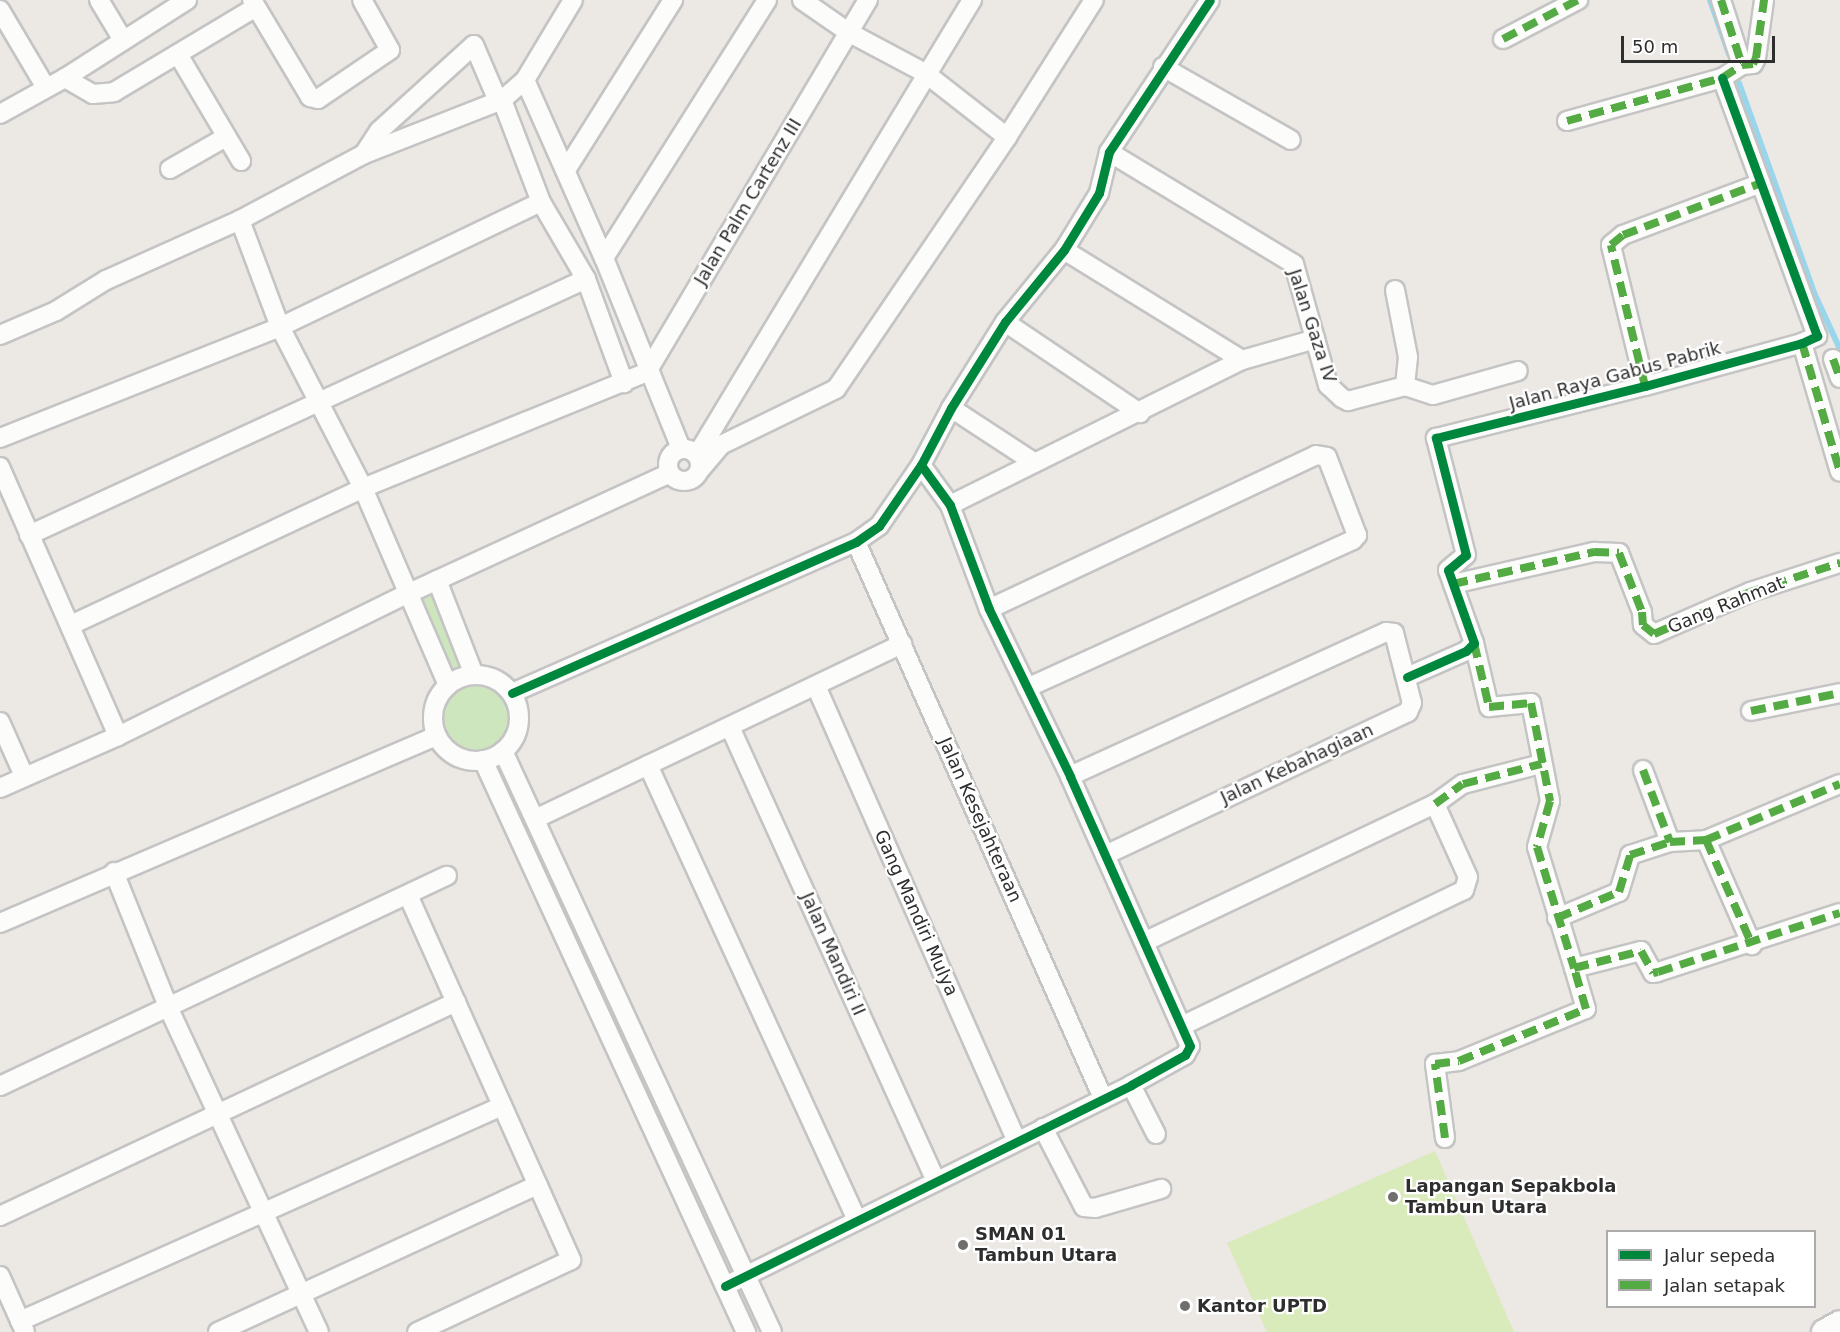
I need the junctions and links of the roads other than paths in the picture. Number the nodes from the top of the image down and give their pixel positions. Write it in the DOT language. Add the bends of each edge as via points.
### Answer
graph roads {
  1 [pos="99,0"];
  2 [pos="187,0"];
  3 [pos="362,0"];
  4 [pos="573,0"];
  5 [pos="673,0"];
  6 [pos="767,0"];
  7 [pos="802,0"];
  8 [pos="868,0"];
  9 [pos="972,0"];
  10 [pos="1094,0"];
  11 [pos="1209,0"];
  12 [pos="1578,0"];
  13 [pos="1721,0"];
  14 [pos="1764,0"];
  15 [pos="254,4"];
  16 [pos="0,10"];
  17 [pos="848,32"];
  18 [pos="1503,39"];
  19 [pos="123,40"];
  20 [pos="179,56"];
  21 [pos="1742,65"];
  22 [pos="1163,67"];
  23 [pos="925,73"];
  24 [pos="65,78"];
  25 [pos="1722,78"];
  26 [pos="525,80"];
  27 [pos="45,86"];
  28 [pos="500,101"];
  29 [pos="0,114"];
  30 [pos="1567,121"];
  31 [pos="226,137"];
  32 [pos="1007,137"];
  33 [pos="1291,140"];
  34 [pos="1109,152"];
  35 [pos="364,154"];
  36 [pos="241,161"];
  37 [pos="170,169"];
  38 [pos="566,170"];
  39 [pos="1761,183"];
  40 [pos="542,202"];
  41 [pos="240,220"];
  42 [pos="1064,250"];
  43 [pos="604,258"];
  44 [pos="586,279"];
  45 [pos="1395,290"];
  46 [pos="1005,322"];
  47 [pos="280,327"];
  48 [pos="0,335"];
  49 [pos="1315,339"];
  50 [pos="1802,343"];
  51 [pos="1833,358"];
  52 [pos="1242,360"];
  53 [pos="1518,371"];
  54 [pos="647,372"];
  55 [pos="1840,378"];
  56 [pos="624,383"];
  57 [pos="1405,386"];
  58 [pos="1645,386"];
  59 [pos="321,402"];
  60 [pos="951,408"];
  61 [pos="1140,413"];
  62 [pos="0,438"];
  63 [pos="692,458"];
  64 [pos="1035,463"];
  65 [pos="921,465"];
  66 [pos="0,467"];
  67 [pos="1840,472"];
  68 [pos="670,473"];
  69 [pos="363,488"];
  70 [pos="950,505"];
  71 [pos="29,535"];
  72 [pos="856,542"];
  73 [pos="1840,564"];
  74 [pos="437,580"];
  75 [pos="1453,584"];
  76 [pos="407,594"];
  77 [pos="989,609"];
  78 [pos="71,625"];
  79 [pos="1474,642"];
  80 [pos="902,644"];
  81 [pos="474,675"];
  82 [pos="1407,677"];
  83 [pos="448,685"];
  84 [pos="816,686"];
  85 [pos="1027,688"];
  86 [pos="512,693"];
  87 [pos="1840,693"];
  88 [pos="1751,711"];
  89 [pos="0,722"];
  90 [pos="730,727"];
  91 [pos="118,736"];
  92 [pos="436,736"];
  93 [pos="503,751"];
  94 [pos="483,760"];
  95 [pos="1541,764"];
  96 [pos="648,765"];
  97 [pos="1643,770"];
  98 [pos="24,776"];
  99 [pos="1070,776"];
  100 [pos="1840,784"];
  101 [pos="0,788"];
  102 [pos="1435,804"];
  103 [pos="535,819"];
  104 [pos="1706,840"];
  105 [pos="1670,842"];
  106 [pos="1105,855"];
  107 [pos="114,872"];
  108 [pos="447,876"];
  109 [pos="408,894"];
  110 [pos="1840,913"];
  111 [pos="1557,918"];
  112 [pos="0,923"];
  113 [pos="1144,942"];
  114 [pos="1752,945"];
  115 [pos="1574,968"];
  116 [pos="456,1002"];
  117 [pos="169,1009"];
  118 [pos="1183,1024"];
  119 [pos="632,1028"];
  120 [pos="611,1036"];
  121 [pos="1131,1085"];
  122 [pos="0,1086"];
  123 [pos="1103,1098"];
  124 [pos="502,1106"];
  125 [pos="218,1111"];
  126 [pos="1043,1128"];
  127 [pos="1156,1134"];
  128 [pos="1445,1138"];
  129 [pos="1017,1141"];
  130 [pos="936,1181"];
  131 [pos="538,1185"];
  132 [pos="1161,1189"];
  133 [pos="264,1212"];
  134 [pos="0,1216"];
  135 [pos="857,1220"];
  136 [pos="746,1275"];
  137 [pos="0,1276"];
  138 [pos="725,1286"];
  139 [pos="301,1294"];
  140 [pos="1840,1323"];
  141 [pos="23,1326"];
  142 [pos="218,1332"];
  143 [pos="319,1332"];
  144 [pos="417,1332"];
  145 [pos="746,1332"];
  146 [pos="772,1332"];
  147 [pos="1824,1332"];
  1 -- 19 [label="street"];
  2 -- 19 [label="street"];
  3 -- 15 [label="street" via="390,50 318,99 310,97"];
  4 -- 26 [label="street"];
  5 -- 38 [label="street"];
  6 -- 43 [label="street"];
  7 -- 17 [label="street"];
  8 -- 17 [label="street, Jalan Palm Cartenz III"];
  9 -- 23 [label="street"];
  10 -- 32 [label="street"];
  11 -- 22 [label="street"];
  12 -- 18 [label="street"];
  13 -- 21 [label="street"];
  14 -- 21 [label="street" via="1756,58 1753,64"];
  15 -- 20 [label="street"];
  16 -- 27 [label="street"];
  17 -- 23 [label="street"];
  17 -- 54 [label="street, Jalan Palm Cartenz III"];
  19 -- 24 [label="street"];
  20 -- 24 [label="street" via="114,92 93,94"];
  20 -- 31 [label="street"];
  21 -- 25 [label="street"];
  22 -- 33 [label="street"];
  22 -- 34 [label="street"];
  23 -- 32 [label="street"];
  23 -- 63 [label="street"];
  24 -- 27 [label="street"];
  25 -- 30 [label="street"];
  25 -- 39 [label="street"];
  26 -- 28 [label="street"];
  26 -- 38 [label="street"];
  27 -- 29 [label="street"];
  28 -- 35 [label="street"];
  28 -- 35 [label="street" via="474,45 379,130"];
  28 -- 40 [label="street"];
  31 -- 36 [label="street"];
  31 -- 37 [label="street"];
  32 -- 63 [label="street" via="836,389"];
  34 -- 42 [label="street" via="1099,193"];
  34 -- 49 [label="street, Jalan Gaza IV" via="1294,264"];
  35 -- 41 [label="street"];
  38 -- 43 [label="street"];
  39 -- 50 [label="street" via="1817,336"];
  39 -- 58 [label="street" via="1623,235 1611,245"];
  40 -- 44 [label="street"];
  40 -- 47 [label="street"];
  41 -- 47 [label="street"];
  41 -- 48 [label="street" via="106,280 56,311"];
  42 -- 46 [label="street"];
  42 -- 52 [label="street"];
  43 -- 54 [label="street"];
  44 -- 56 [label="street"];
  44 -- 59 [label="street"];
  45 -- 57 [label="street" via="1408,357"];
  46 -- 60 [label="street"];
  46 -- 61 [label="street"];
  47 -- 59 [label="street"];
  47 -- 62 [label="street"];
  49 -- 52 [label="street"];
  49 -- 57 [label="street, Jalan Gaza IV" via="1328,385 1348,401"];
  50 -- 58 [label="street, Jalan Raya Gabus Pabrik"];
  50 -- 67 [label="street"];
  51 -- 55 [label="street"];
  52 -- 61 [label="street"];
  53 -- 57 [label="street" via="1433,395"];
  54 -- 56 [label="street"];
  54 -- 63 [label="street"];
  56 -- 69 [label="street"];
  58 -- 75 [label="street, Jalan Raya Gabus Pabrik" via="1436,438 1466,555 1449,570"];
  59 -- 69 [label="street"];
  59 -- 71 [label="street"];
  60 -- 64 [label="street"];
  60 -- 65 [label="street"];
  61 -- 64 [label="street"];
  63 -- 68 [label="street" via="672,454"];
  63 -- 68 [label="street" via="684,481"];
  64 -- 70 [label="street"];
  65 -- 70 [label="street"];
  65 -- 72 [label="street" via="884,521"];
  66 -- 71 [label="street"];
  68 -- 74 [label="street"];
  69 -- 76 [label="street"];
  69 -- 78 [label="street"];
  70 -- 77 [label="street"];
  71 -- 78 [label="street"];
  72 -- 80 [label="street, Jalan Kesejahteraan"];
  72 -- 86 [label="street"];
  73 -- 75 [label="street, Gang Rahmat" via="1750,592 1654,634 1643,626 1642,612 1618,553 1609,551"];
  74 -- 76 [label="street"];
  74 -- 81 [label="street"];
  75 -- 79 [label="street"];
  76 -- 83 [label="street"];
  76 -- 91 [label="street"];
  77 -- 85 [label="street"];
  77 -- 85 [label="street" via="1316,454 1327,457 1357,535 1353,540"];
  78 -- 91 [label="street"];
  79 -- 82 [label="street" via="1466,651"];
  79 -- 95 [label="street" via="1489,707 1531,703"];
  80 -- 84 [label="street"];
  80 -- 123 [label="street, Jalan Kesejahteraan"];
  81 -- 83 [label="street"];
  81 -- 86 [label="street" via="501,683"];
  82 -- 99 [label="street, Jalan Kebahagiaan" via="1394,633 1386,632"];
  82 -- 106 [label="street, Jalan Kebahagiaan" via="1412,703 1408,712"];
  83 -- 92 [label="street" via="434,709"];
  84 -- 90 [label="street"];
  84 -- 129 [label="street, Gang Mandiri Mulya"];
  85 -- 99 [label="street"];
  86 -- 93 [label="street" via="519,706 519,720 516,735"];
  87 -- 88 [label="street"];
  89 -- 98 [label="street"];
  90 -- 96 [label="street"];
  90 -- 130 [label="street, Jalan Mandiri II"];
  91 -- 98 [label="street"];
  92 -- 94 [label="street" via="456,756"];
  92 -- 107 [label="street"];
  93 -- 94 [label="street"];
  93 -- 103 [label="street"];
  94 -- 120 [label="street"];
  95 -- 102 [label="street" via="1463,784"];
  95 -- 111 [label="street" via="1550,801 1537,847"];
  96 -- 103 [label="street"];
  96 -- 135 [label="street"];
  97 -- 105 [label="street"];
  98 -- 101 [label="street"];
  99 -- 106 [label="street"];
  100 -- 104 [label="street"];
  102 -- 113 [label="street"];
  102 -- 118 [label="street" via="1468,877 1464,890"];
  103 -- 119 [label="street"];
  104 -- 105 [label="street"];
  104 -- 114 [label="street"];
  105 -- 111 [label="street" via="1630,855 1619,892"];
  106 -- 113 [label="street"];
  107 -- 112 [label="street"];
  107 -- 117 [label="street"];
  108 -- 109 [label="street"];
  109 -- 116 [label="street"];
  109 -- 117 [label="street"];
  110 -- 114 [label="street"];
  111 -- 115 [label="street"];
  113 -- 118 [label="street"];
  114 -- 115 [label="street" via="1653,973 1641,951"];
  115 -- 128 [label="street" via="1586,1009 1459,1061 1436,1064"];
  116 -- 124 [label="street"];
  116 -- 125 [label="street"];
  117 -- 122 [label="street"];
  117 -- 125 [label="street"];
  118 -- 121 [label="street" via="1191,1043 1188,1051"];
  119 -- 120 [label="street"];
  119 -- 136 [label="street"];
  120 -- 138 [label="street"];
  121 -- 123 [label="street"];
  121 -- 127 [label="street"];
  123 -- 126 [label="street"];
  124 -- 131 [label="street"];
  124 -- 133 [label="street"];
  125 -- 133 [label="street"];
  125 -- 134 [label="street"];
  126 -- 129 [label="street"];
  126 -- 132 [label="street" via="1084,1207 1095,1208"];
  129 -- 130 [label="street"];
  130 -- 135 [label="street"];
  131 -- 139 [label="street"];
  131 -- 144 [label="street" via="570,1263"];
  133 -- 139 [label="street"];
  133 -- 141 [label="street"];
  135 -- 136 [label="street"];
  136 -- 138 [label="street"];
  136 -- 146 [label="street"];
  137 -- 141 [label="street"];
  138 -- 145 [label="street"];
  139 -- 142 [label="street"];
  139 -- 143 [label="street"];
  140 -- 147 [label="street"];
}
